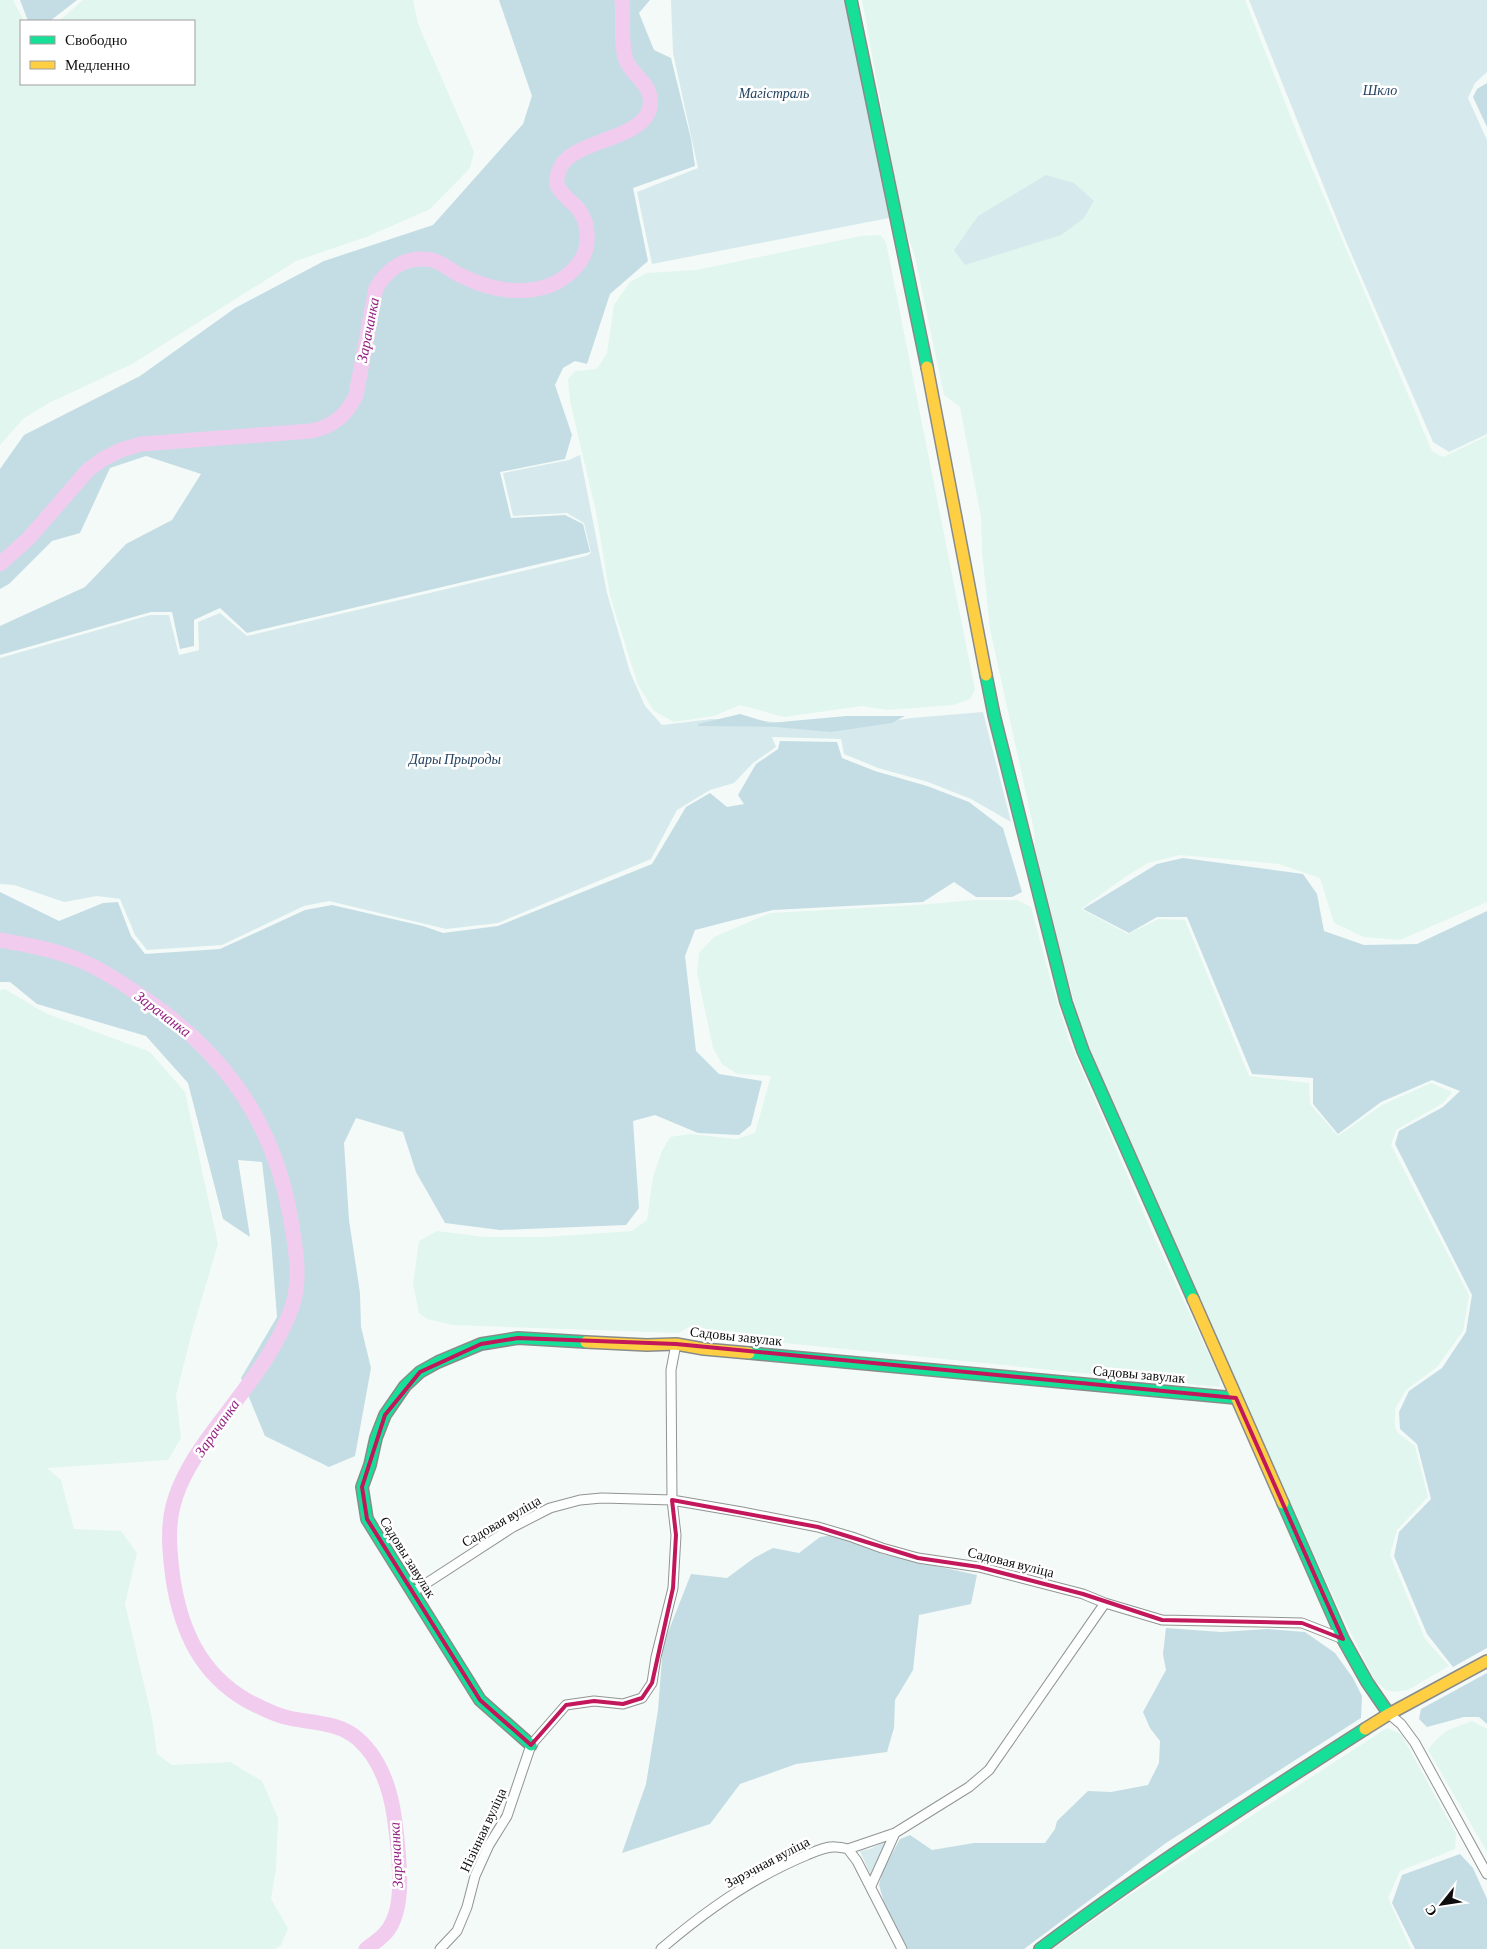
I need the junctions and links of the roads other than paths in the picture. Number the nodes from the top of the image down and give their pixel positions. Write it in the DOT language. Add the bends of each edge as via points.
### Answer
graph roads {
  1 [pos="851,0"];
  2 [pos="676,1344"];
  3 [pos="1236,1398"];
  4 [pos="672,1500"];
  5 [pos="414,1592"];
  6 [pos="1105,1603"];
  7 [pos="1343,1639"];
  8 [pos="1487,1661"];
  9 [pos="1389,1714"];
  10 [pos="531,1745"];
  11 [pos="895,1833"];
  12 [pos="848,1849"];
  13 [pos="1487,1874"];
  14 [pos="871,1886"];
  15 [pos="440,1949"];
  16 [pos="661,1949"];
  17 [pos="902,1949"];
  18 [pos="1040,1949"];
  1 -- 3 [label="street" via="994,716 1066,1002 1083,1051"];
  2 -- 3 [label="street, Садовы завулак"];
  2 -- 4 [label="street" via="671,1370"];
  2 -- 5 [label="street, Садовы завулак" via="647,1346 518,1338 481,1344 420,1372 401,1391 385,1415 362,1487 367,1519"];
  3 -- 7 [label="street"];
  4 -- 5 [label="street, Садовая вуліца" via="602,1498 550,1508 513,1527"];
  4 -- 6 [label="street, Садовая вуліца" via="818,1527 918,1558 979,1567 1083,1594"];
  4 -- 10 [label="street" via="676,1535 673,1588 652,1683 642,1698 623,1704 594,1701 566,1705"];
  5 -- 10 [label="street, Садовы завулак" via="480,1700"];
  6 -- 7 [label="street, Садовая вуліца" via="1162,1620 1302,1623"];
  6 -- 11 [label="street, Зарэчная вуліца" via="989,1770 969,1787"];
  7 -- 9 [label="street"];
  8 -- 9 [label="street"];
  9 -- 13 [label="street" via="1415,1743"];
  9 -- 18 [label="street" via="1201,1834"];
  10 -- 15 [label="street, Нізінная вуліца" via="507,1816 475,1876 464,1915 456,1931"];
  11 -- 12 [label="street, Зарэчная вуліца"];
  11 -- 14 [label="street"];
  12 -- 14 [label="street"];
  12 -- 16 [label="street, Зарэчная вуліца" via="836,1846 822,1849 785,1865 719,1904"];
  14 -- 17 [label="street"];
}
